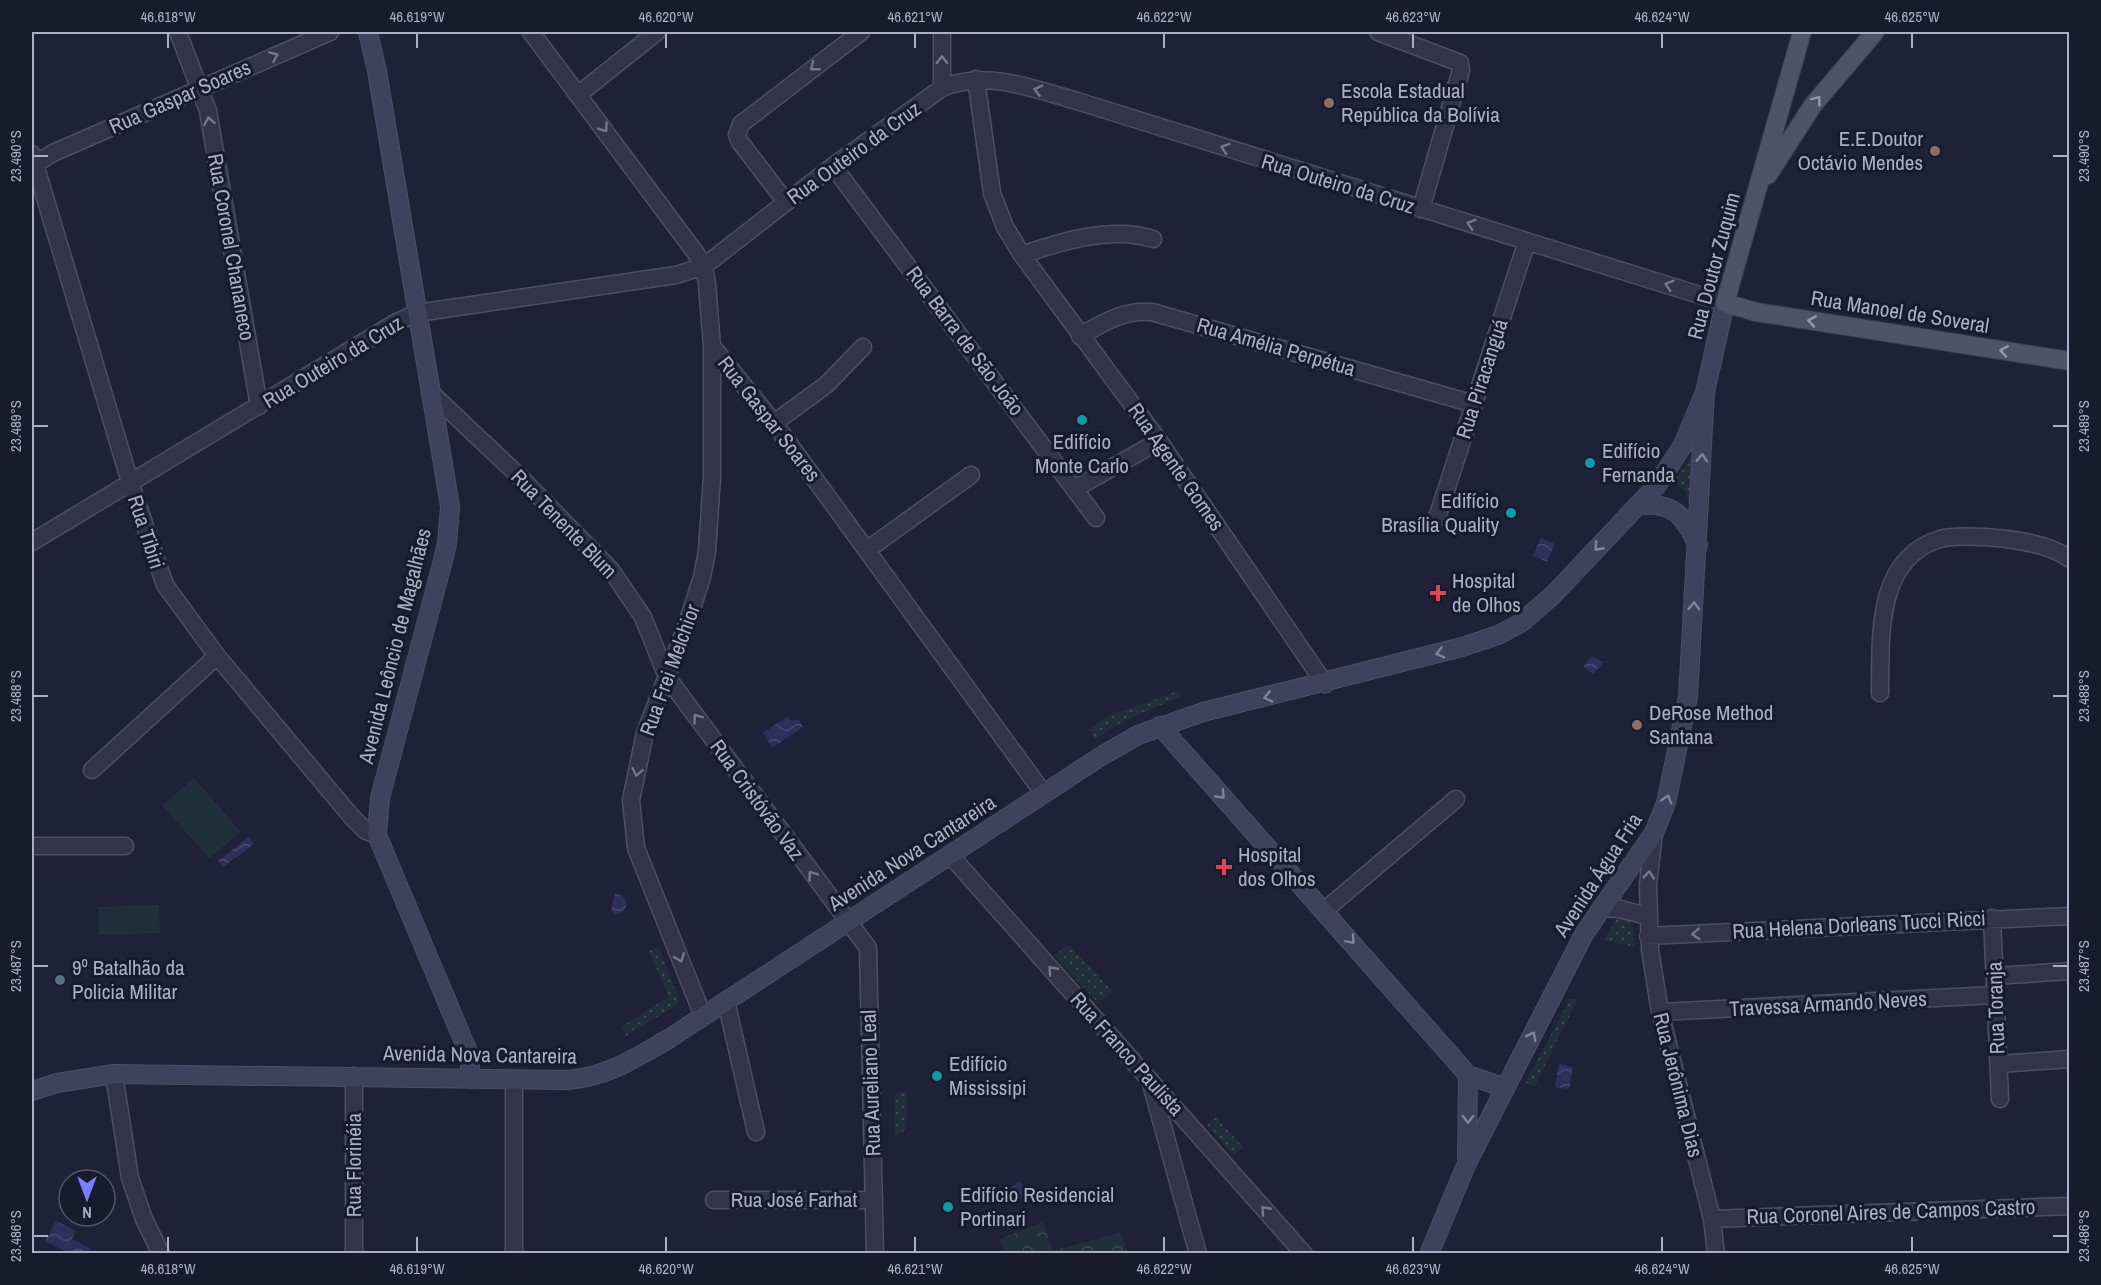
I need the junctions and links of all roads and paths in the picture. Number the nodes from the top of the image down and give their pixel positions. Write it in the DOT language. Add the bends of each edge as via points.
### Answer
graph roads {
  1 [pos="178,32"];
  2 [pos="330,32"];
  3 [pos="368,32"];
  4 [pos="531,32"];
  5 [pos="657,32"];
  6 [pos="859,32"];
  7 [pos="942,32"];
  8 [pos="1378,32"];
  9 [pos="1802,32"];
  10 [pos="1875,32"];
  11 [pos="976,80"];
  12 [pos="942,88"];
  13 [pos="201,89"];
  14 [pos="579,94"];
  15 [pos="33,161"];
  16 [pos="833,166"];
  17 [pos="1759,180"];
  18 [pos="786,202"];
  19 [pos="1421,209"];
  20 [pos="1153,238"];
  21 [pos="1527,241"];
  22 [pos="1022,255"];
  23 [pos="704,266"];
  24 [pos="1725,303"];
  25 [pos="417,313"];
  26 [pos="1080,336"];
  27 [pos="712,346"];
  28 [pos="863,347"];
  29 [pos="2070,361"];
  30 [pos="1705,392"];
  31 [pos="431,393"];
  32 [pos="1474,404"];
  33 [pos="259,406"];
  34 [pos="774,423"];
  35 [pos="1159,441"];
  36 [pos="971,475"];
  37 [pos="130,482"];
  38 [pos="1076,488"];
  39 [pos="1639,505"];
  40 [pos="1699,517"];
  41 [pos="1096,518"];
  42 [pos="1437,518"];
  43 [pos="32,542"];
  44 [pos="1698,544"];
  45 [pos="867,550"];
  46 [pos="2070,559"];
  47 [pos="217,656"];
  48 [pos="667,677"];
  49 [pos="1325,684"];
  50 [pos="1880,693"];
  51 [pos="1203,712"];
  52 [pos="1160,726"];
  53 [pos="1183,751"];
  54 [pos="92,770"];
  55 [pos="1044,794"];
  56 [pos="1456,799"];
  57 [pos="1654,833"];
  58 [pos="377,836"];
  59 [pos="32,846"];
  60 [pos="125,846"];
  61 [pos="950,855"];
  62 [pos="1601,908"];
  63 [pos="1325,910"];
  64 [pos="1647,916"];
  65 [pos="2070,916"];
  66 [pos="1992,918"];
  67 [pos="847,922"];
  68 [pos="1648,936"];
  69 [pos="2070,971"];
  70 [pos="1995,976"];
  71 [pos="1995,995"];
  72 [pos="726,1001"];
  73 [pos="1660,1012"];
  74 [pos="703,1016"];
  75 [pos="2070,1059"];
  76 [pos="1999,1065"];
  77 [pos="114,1074"];
  78 [pos="1468,1075"];
  79 [pos="354,1076"];
  80 [pos="471,1078"];
  81 [pos="514,1079"];
  82 [pos="1150,1080"];
  83 [pos="1505,1088"];
  84 [pos="32,1091"];
  85 [pos="2000,1098"];
  86 [pos="756,1132"];
  87 [pos="1467,1163"];
  88 [pos="714,1200"];
  89 [pos="874,1200"];
  90 [pos="2070,1206"];
  91 [pos="1712,1219"];
  92 [pos="876,1253"];
  93 [pos="161,1254"];
  94 [pos="354,1254"];
  95 [pos="514,1254"];
  96 [pos="1198,1254"];
  97 [pos="1304,1254"];
  98 [pos="1429,1254"];
  99 [pos="1716,1254"];
  1 -- 13 [label="street, Rua Coronel Chananeco"];
  13 -- 2 [label="street, Rua Gaspar Soares, one-way"];
  3 -- 25 [label="main road, Avenida Leôncio de Magalhães"];
  4 -- 14 [label="street"];
  5 -- 14 [label="street"];
  6 -- 18 [label="street, one-way" via="738,129 740,142"];
  12 -- 7 [label="street, one-way"];
  8 -- 19 [label="street" via="1460,63"];
  9 -- 17 [label="main road, Rua Doutor Zuquim"];
  17 -- 10 [label="main road, one-way" via="1771,173 1797,127"];
  11 -- 12 [label="street, Rua Outeiro da Cruz"];
  19 -- 11 [label="street, Rua Outeiro da Cruz, one-way" via="1077,101 1010,83"];
  11 -- 22 [label="street, Rua Agente Gomes" via="992,193 1005,227"];
  12 -- 16 [label="street, Rua Outeiro da Cruz"];
  13 -- 15 [label="street, Rua Gaspar Soares"];
  33 -- 13 [label="street, Rua Coronel Chananeco, one-way"];
  14 -- 23 [label="street, one-way"];
  15 -- 37 [label="street, Rua Tibiri"];
  16 -- 18 [label="street, Rua Outeiro da Cruz"];
  16 -- 38 [label="street, Rua Barra de São João"];
  17 -- 24 [label="main road, Rua Doutor Zuquim"];
  18 -- 23 [label="street, Rua Outeiro da Cruz"];
  21 -- 19 [label="street, Rua Outeiro da Cruz, one-way"];
  20 -- 22 [label="street" via="1128,234 1097,236"];
  24 -- 21 [label="street, Rua Outeiro da Cruz, one-way"];
  21 -- 32 [label="street, Rua Piracanguá"];
  22 -- 26 [label="street, Rua Agente Gomes"];
  23 -- 25 [label="street, Rua Outeiro da Cruz" via="676,275"];
  23 -- 27 [label="street, Rua Gaspar Soares"];
  29 -- 24 [label="main road, Rua Manoel de Soveral, one-way" via="1756,312"];
  24 -- 30 [label="main road, Rua Doutor Zuquim"];
  25 -- 31 [label="main road, Avenida Leôncio de Magalhães"];
  25 -- 33 [label="street, Rua Outeiro da Cruz"];
  26 -- 32 [label="street, Rua Amélia Perpétua" via="1119,314 1134,310 1152,312"];
  26 -- 35 [label="street, Rua Agente Gomes"];
  27 -- 34 [label="street, Rua Gaspar Soares"];
  27 -- 48 [label="street, Rua Frei Melchior" via="712,477 706,551 696,599"];
  28 -- 34 [label="street" via="826,385"];
  30 -- 39 [label="main road, Avenida Nova Cantareira" via="1671,467"];
  40 -- 30 [label="main road, Rua Doutor Zuquim, one-way"];
  31 -- 48 [label="street, Rua Tenente Blum" via="611,570 647,626"];
  31 -- 58 [label="main road, Avenida Leôncio de Magalhães" via="447,485 449,524 380,798"];
  32 -- 42 [label="street, Rua Piracanguá"];
  33 -- 37 [label="street, Rua Outeiro da Cruz"];
  34 -- 45 [label="street, Rua Gaspar Soares"];
  35 -- 38 [label="street"];
  35 -- 49 [label="street, Rua Agente Gomes"];
  36 -- 45 [label="street"];
  37 -- 43 [label="street, Rua Outeiro da Cruz"];
  37 -- 47 [label="street, Rua Tibiri" via="165,585"];
  38 -- 41 [label="street, Rua Barra de São João"];
  39 -- 44 [label="main road" via="1662,505 1677,512"];
  39 -- 49 [label="main road, Avenida Nova Cantareira, one-way" via="1521,623 1462,647"];
  40 -- 44 [label="main road, Avenida Água Fria"];
  57 -- 44 [label="main road, Avenida Água Fria, one-way" via="1666,803 1685,722"];
  45 -- 55 [label="street, Rua Gaspar Soares"];
  46 -- 50 [label="street" via="2045,548 1994,538 1940,539 1922,549 1894,577 1885,602"];
  47 -- 54 [label="street"];
  47 -- 58 [label="street, Rua Tibiri" via="351,816"];
  67 -- 48 [label="street, Rua Cristóvão Vaz, one-way"];
  48 -- 74 [label="street, Rua Frei Melchior, one-way" via="645,733 631,800 632,827 636,848"];
  49 -- 51 [label="main road, Avenida Nova Cantareira, one-way"];
  51 -- 52 [label="main road, Avenida Nova Cantareira"];
  51 -- 53 [label="main road" via="1188,725"];
  52 -- 53 [label="main road"];
  52 -- 55 [label="main road, Avenida Nova Cantareira" via="1123,742"];
  53 -- 63 [label="main road, one-way"];
  55 -- 61 [label="main road, Avenida Nova Cantareira"];
  56 -- 63 [label="street"];
  57 -- 62 [label="main road, Avenida Água Fria"];
  64 -- 57 [label="street, Rua Jerônima Dias, one-way"];
  58 -- 80 [label="main road, Avenida Leôncio de Magalhães" via="469,1054"];
  59 -- 60 [label="street"];
  61 -- 67 [label="main road, Avenida Nova Cantareira"];
  82 -- 61 [label="street, Rua Franco Paulista, one-way"];
  62 -- 64 [label="street"];
  83 -- 62 [label="main road, Avenida Água Fria, one-way"];
  63 -- 78 [label="main road, one-way"];
  64 -- 68 [label="street, Rua Jerônima Dias"];
  65 -- 66 [label="street, Rua Helena Dorleans Tucci Ricci"];
  66 -- 68 [label="street, Rua Helena Dorleans Tucci Ricci, one-way"];
  66 -- 70 [label="street, Rua Toranja"];
  67 -- 72 [label="main road, Avenida Nova Cantareira"];
  67 -- 89 [label="street, Rua Aureliano Leal" via="868,948"];
  68 -- 73 [label="street, Rua Jerônima Dias"];
  69 -- 70 [label="street"];
  70 -- 71 [label="street, Rua Toranja"];
  71 -- 73 [label="street, Travessa Armando Neves"];
  71 -- 76 [label="street, Rua Toranja"];
  72 -- 74 [label="main road, Avenida Nova Cantareira"];
  72 -- 86 [label="street"];
  73 -- 91 [label="street, Rua Jerônima Dias"];
  74 -- 81 [label="main road, Avenida Nova Cantareira" via="600,1076"];
  75 -- 76 [label="street"];
  76 -- 85 [label="street, Rua Toranja"];
  77 -- 79 [label="main road, Avenida Nova Cantareira"];
  77 -- 84 [label="main road, Avenida Nova Cantareira"];
  77 -- 93 [label="street" via="130,1178"];
  78 -- 83 [label="main road"];
  78 -- 87 [label="main road, Avenida Água Fria, one-way"];
  79 -- 80 [label="main road, Avenida Nova Cantareira"];
  79 -- 94 [label="street, Rua Florinéia"];
  80 -- 81 [label="main road, Avenida Nova Cantareira"];
  81 -- 95 [label="street"];
  82 -- 96 [label="street"];
  97 -- 82 [label="street, Rua Franco Paulista, one-way"];
  83 -- 87 [label="main road, Avenida Água Fria"];
  87 -- 98 [label="main road, Avenida Água Fria"];
  88 -- 89 [label="street, Rua José Farhat"];
  89 -- 92 [label="street, Rua Aureliano Leal"];
  90 -- 91 [label="street, Rua Coronel Aires de Campos Castro"];
  91 -- 99 [label="street, Rua Jerônima Dias"];
}
